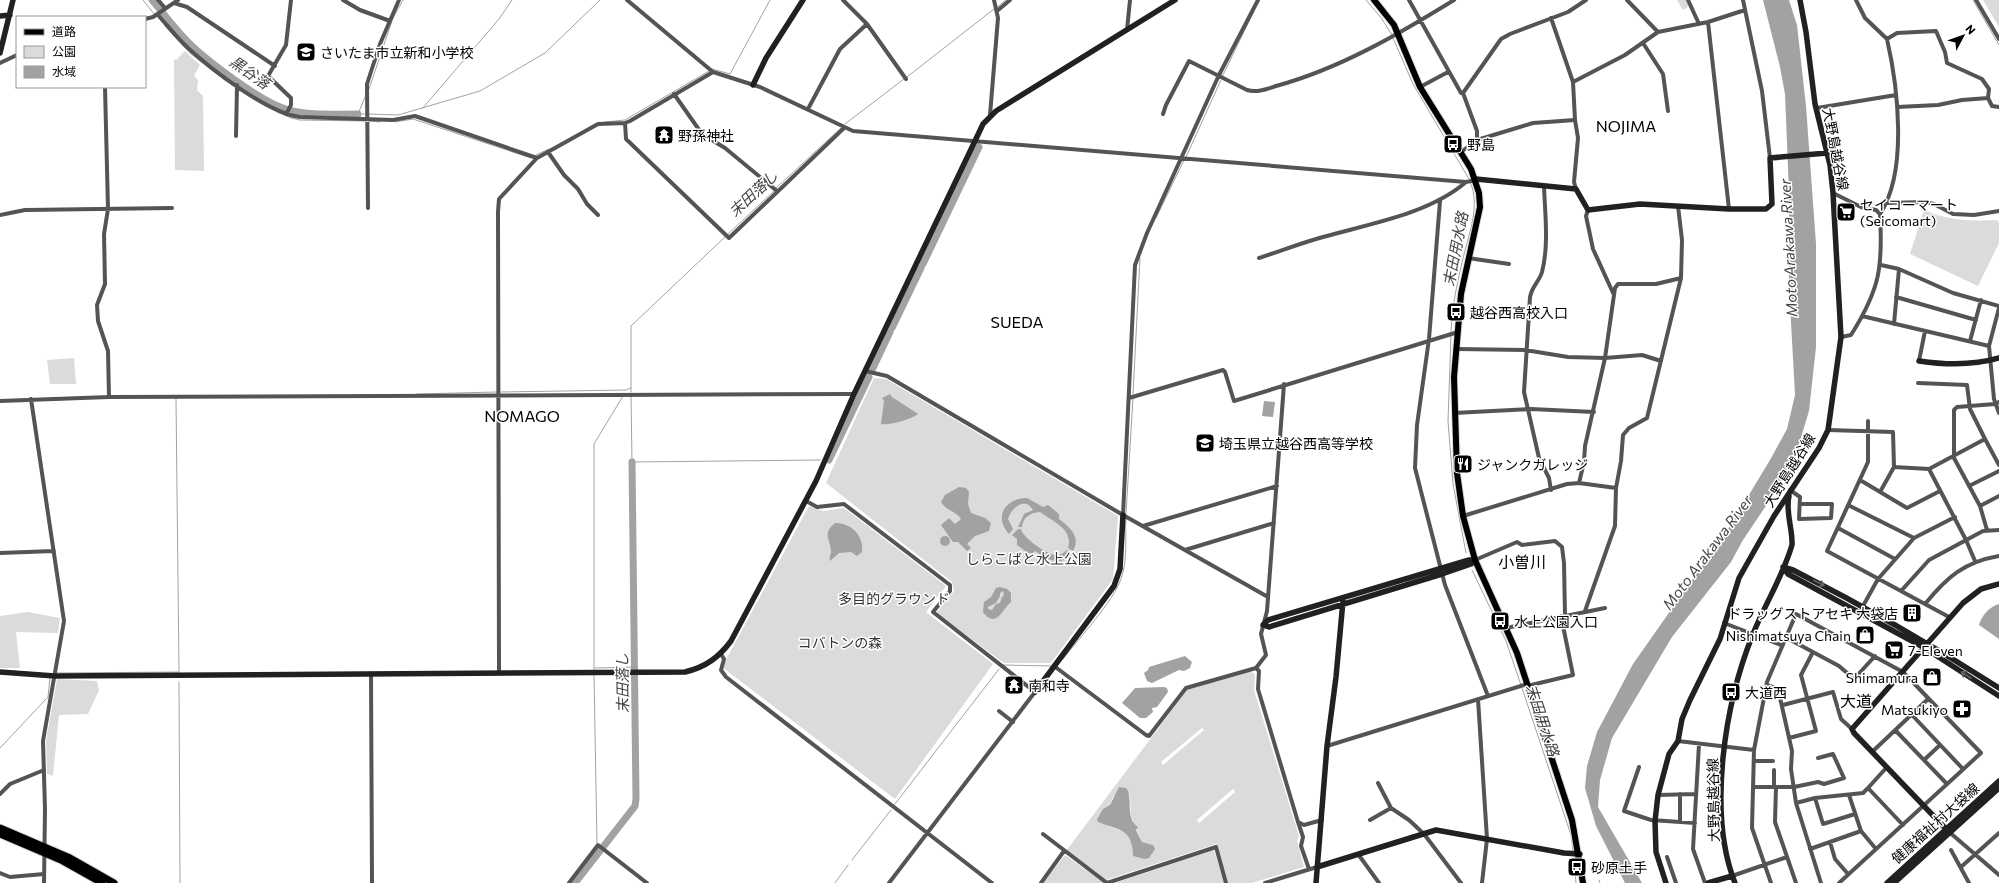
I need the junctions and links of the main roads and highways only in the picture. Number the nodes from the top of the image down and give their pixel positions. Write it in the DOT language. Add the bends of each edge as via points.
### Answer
graph roads {
  1 [pos="1374,0"];
  2 [pos="0,828"];
  3 [pos="0,834"];
  4 [pos="45,849"];
  5 [pos="102,883"];
  6 [pos="114,883"];
  7 [pos="1583,883"];
  1 -- 7 [label="main road" via="1389,18 1420,87 1461,152 1470,181 1480,199 1453,333 1457,349 1453,391 1456,473 1463,516 1475,560 1506,628 1572,820"];
  2 -- 4 [label="highway"];
  3 -- 4 [label="highway"];
  4 -- 5 [label="highway"];
  4 -- 6 [label="highway" via="70,858"];
}
